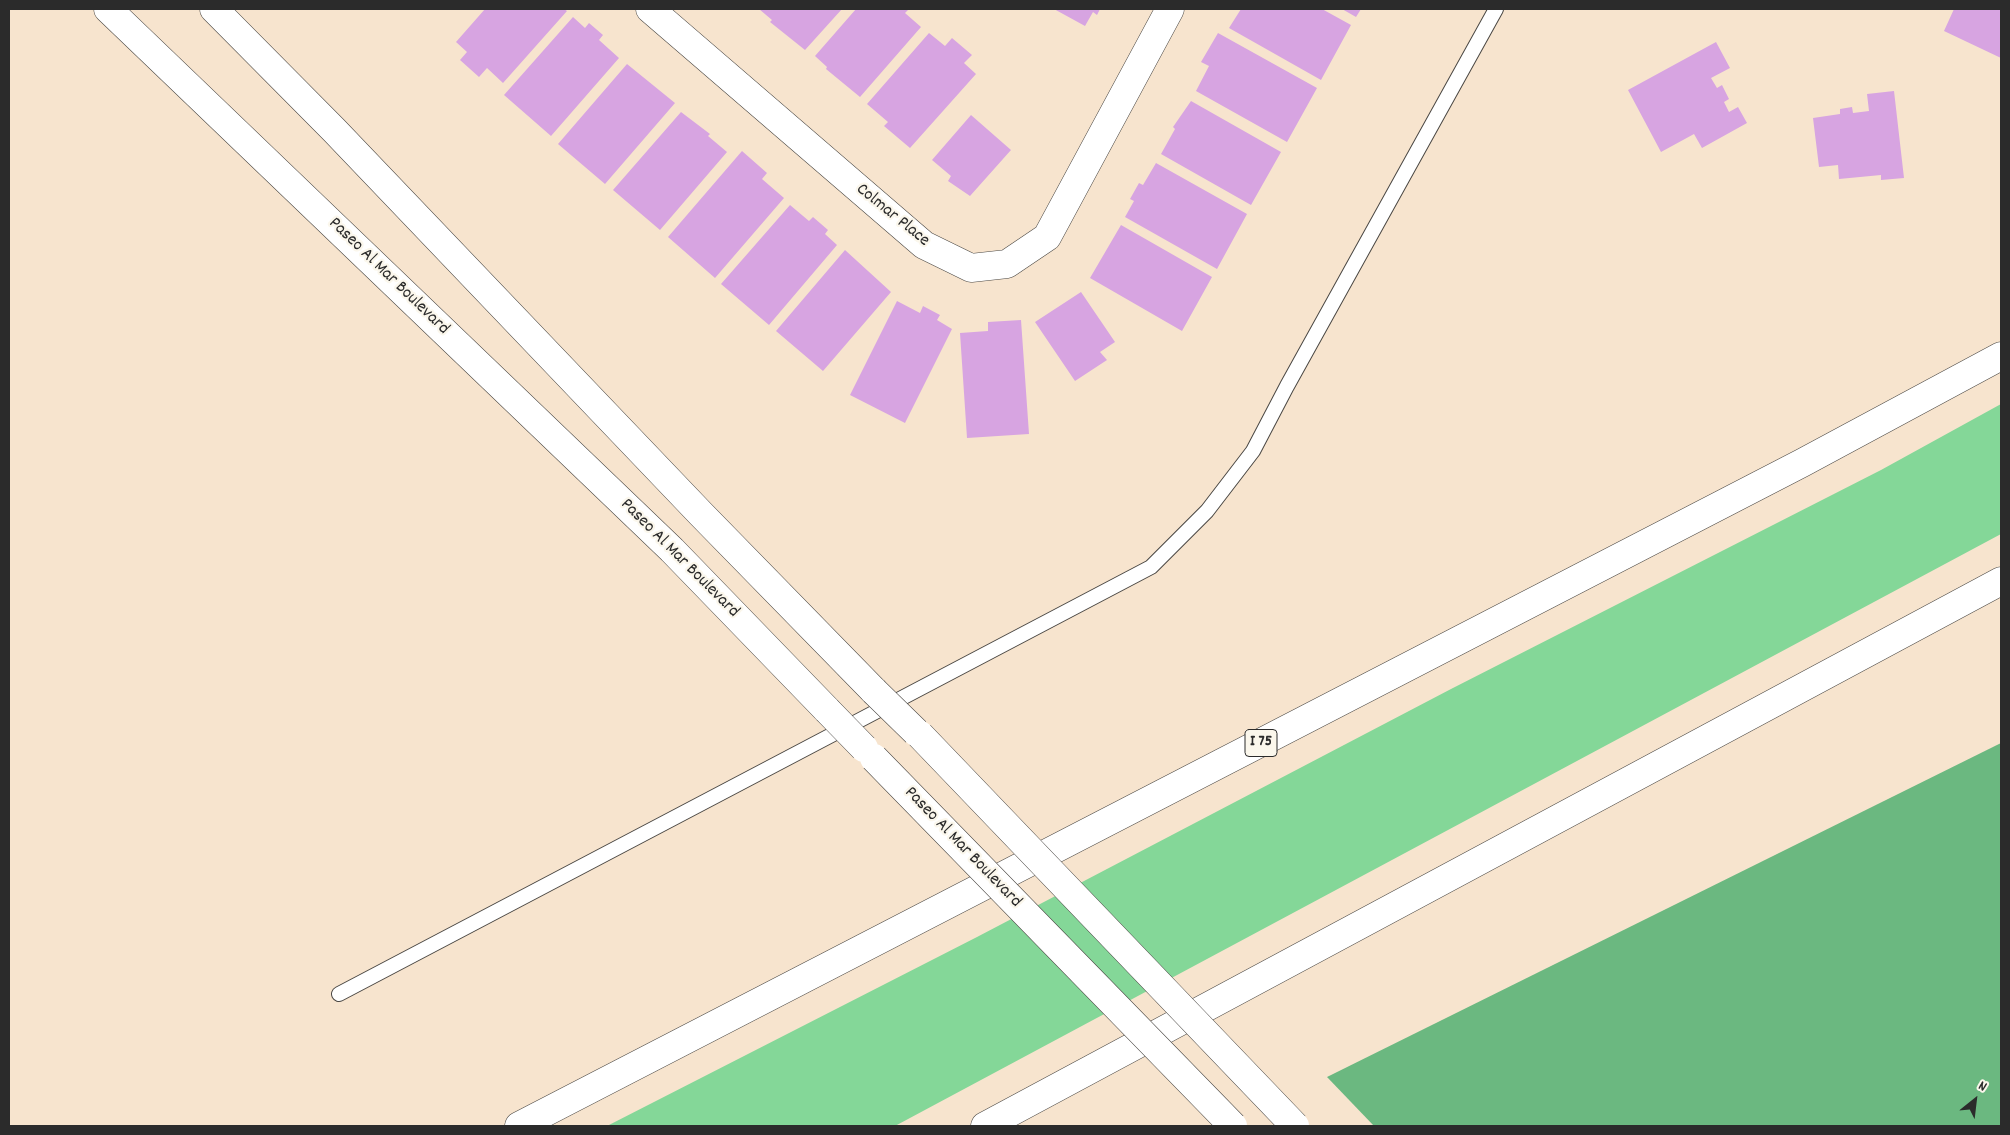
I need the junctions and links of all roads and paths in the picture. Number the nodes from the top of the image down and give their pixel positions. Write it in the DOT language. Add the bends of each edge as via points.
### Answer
graph roads {
  1 [pos="108,9"];
  2 [pos="214,9"];
  3 [pos="650,9"];
  4 [pos="1170,9"];
  5 [pos="1496,9"];
  6 [pos="2001,356"];
  7 [pos="2001,581"];
  8 [pos="339,994"];
  9 [pos="520,1126"];
  10 [pos="985,1126"];
  11 [pos="1233,1126"];
  12 [pos="1295,1126"];
  1 -- 11 [label="main road, Paseo Al Mar Boulevard, bridge" via="672,550"];
  2 -- 12 [label="main road, bridge"];
  3 -- 4 [label="main road, Colmar Place" via="924,245 971,268 1006,264 1047,236"];
  5 -- 8 [label="lane" via="1253,451 1207,511 1151,566"];
  6 -- 9 [label="main road, I 75" via="1802,464"];
  7 -- 10 [label="main road"];
}
